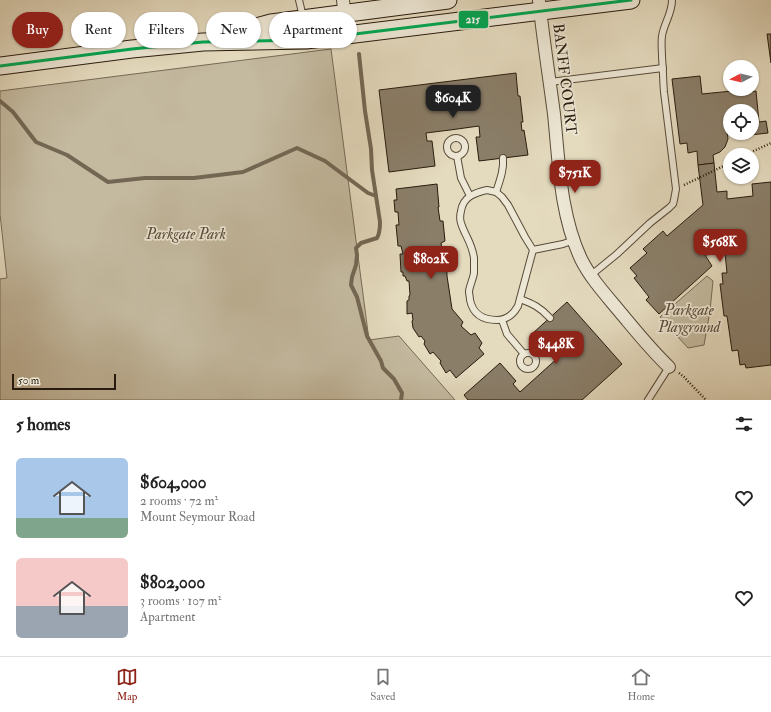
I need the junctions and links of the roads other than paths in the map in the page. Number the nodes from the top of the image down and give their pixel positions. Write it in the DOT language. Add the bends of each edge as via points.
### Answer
graph roads {
  1 [pos="299,0"];
  2 [pos="448,0"];
  3 [pos="631,0"];
  4 [pos="672,0"];
  5 [pos="540,6"];
  6 [pos="344,7"];
  7 [pos="302,12"];
  8 [pos="326,12"];
  9 [pos="269,24"];
  10 [pos="357,33"];
  11 [pos="269,41"];
  12 [pos="203,42"];
  13 [pos="0,66"];
  14 [pos="663,68"];
  15 [pos="550,82"];
  16 [pos="457,156"];
  17 [pos="503,158"];
  18 [pos="496,192"];
  19 [pos="470,196"];
  20 [pos="574,240"];
  21 [pos="533,250"];
  22 [pos="590,276"];
  23 [pos="520,299"];
  24 [pos="550,318"];
  25 [pos="502,320"];
  26 [pos="524,354"];
  27 [pos="668,367"];
  28 [pos="648,400"];
  1 -- 7 [label="lane"];
  2 -- 6 [label="street"];
  3 -- 5 [label="street"];
  4 -- 14 [label="lane" via="662,35"];
  5 -- 10 [label="street"];
  5 -- 15 [label="street, BANFF COURT"];
  6 -- 8 [label="street"];
  9 -- 12 [label="street"];
  11 -- 12 [label="street"];
  12 -- 13 [label="street"];
  14 -- 15 [label="lane"];
  14 -- 22 [label="lane" via="676,195 672,204"];
  15 -- 20 [label="street, BANFF COURT" via="562,189 567,220"];
  16 -- 19 [label="lane" via="461,178"];
  17 -- 18 [label="lane" via="502,176"];
  18 -- 19 [label="lane" via="487,190"];
  18 -- 21 [label="lane" via="508,205"];
  19 -- 25 [label="lane" via="464,200 460,222 471,244 474,257 474,273 469,292 471,303 479,316"];
  20 -- 21 [label="lane"];
  20 -- 22 [label="street, BANFF COURT"];
  21 -- 23 [label="lane"];
  22 -- 27 [label="street, BANFF COURT"];
  23 -- 24 [label="lane" via="542,309"];
  23 -- 25 [label="lane" via="515,311"];
  25 -- 26 [label="lane" via="507,334"];
  27 -- 28 [label="lane"];
}
